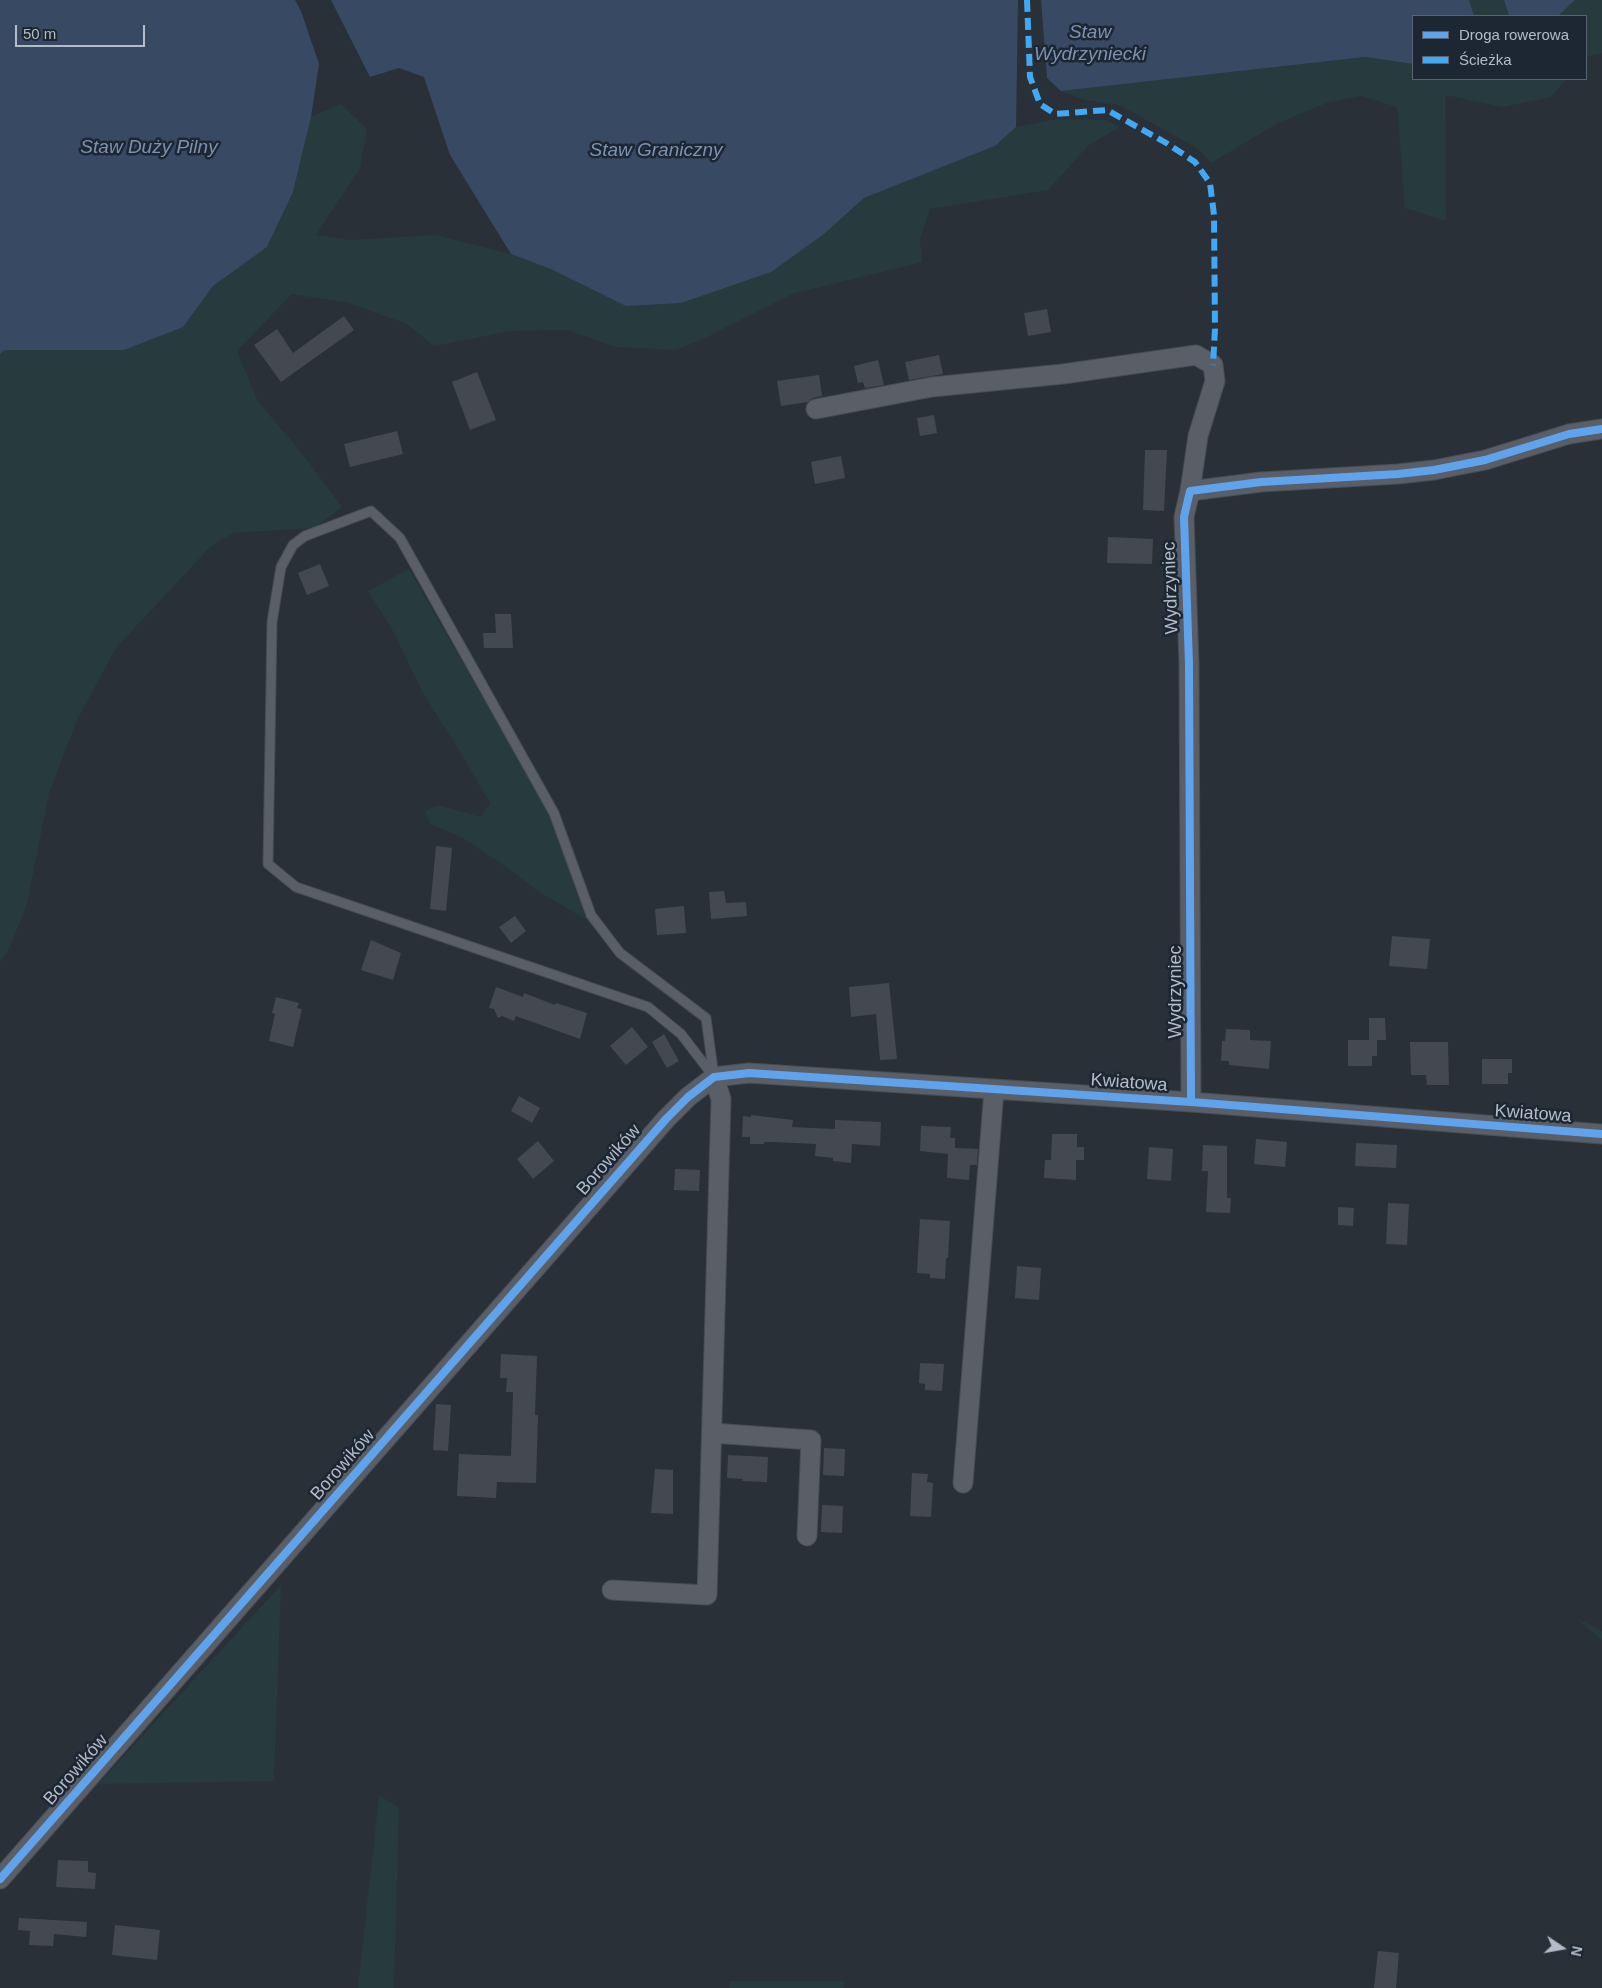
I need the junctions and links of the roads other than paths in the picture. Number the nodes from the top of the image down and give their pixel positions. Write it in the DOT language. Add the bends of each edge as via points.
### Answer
graph roads {
  1 [pos="816,409"];
  2 [pos="1602,429"];
  3 [pos="1190,491"];
  4 [pos="714,1077"];
  5 [pos="994,1090"];
  6 [pos="1191,1102"];
  7 [pos="1602,1134"];
  8 [pos="712,1432"];
  9 [pos="963,1483"];
  10 [pos="807,1536"];
  11 [pos="612,1590"];
  12 [pos="0,1879"];
  1 -- 3 [label="street, Wydrzyniec" via="932,387 1063,374 1196,355 1213,365 1215,381 1198,436"];
  2 -- 3 [label="street" via="1569,434 1485,460 1434,470 1261,482"];
  3 -- 6 [label="street, Wydrzyniec" via="1184,517 1189,694"];
  4 -- 4 [label="lane" via="680,1034 648,1007 296,887 268,864 272,622 281,567 293,545 305,536 371,511 400,538 554,813 591,916 620,953 706,1018"];
  4 -- 5 [label="street, Kwiatowa" via="748,1073"];
  4 -- 8 [label="street" via="722,1099"];
  4 -- 12 [label="street, Borowików" via="666,1119"];
  5 -- 6 [label="street, Kwiatowa"];
  5 -- 9 [label="street"];
  6 -- 7 [label="street, Kwiatowa"];
  8 -- 10 [label="street" via="811,1440"];
  8 -- 11 [label="street" via="707,1595"];
}
